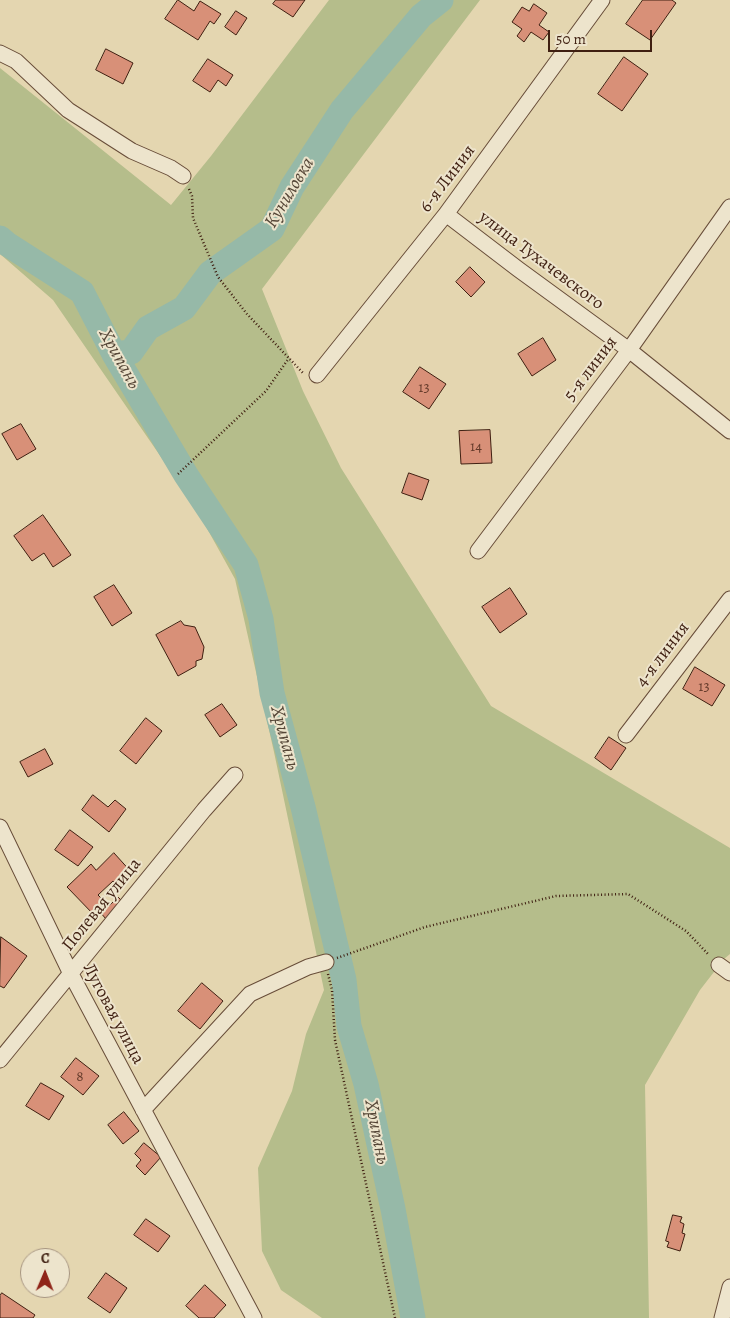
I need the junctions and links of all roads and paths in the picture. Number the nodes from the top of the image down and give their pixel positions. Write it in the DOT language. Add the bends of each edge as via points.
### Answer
graph roads {
  1 [pos="602,0"];
  2 [pos="0,53"];
  3 [pos="183,176"];
  4 [pos="730,206"];
  5 [pos="446,214"];
  6 [pos="630,350"];
  7 [pos="289,358"];
  8 [pos="317,374"];
  9 [pos="730,431"];
  10 [pos="178,474"];
  11 [pos="478,552"];
  12 [pos="730,599"];
  13 [pos="626,735"];
  14 [pos="235,775"];
  15 [pos="0,826"];
  16 [pos="326,962"];
  17 [pos="724,969"];
  18 [pos="71,974"];
  19 [pos="0,1060"];
  20 [pos="143,1110"];
  21 [pos="730,1287"];
  22 [pos="254,1318"];
  23 [pos="395,1318"];
  24 [pos="722,1318"];
  1 -- 5 [label="street, 6-я Линия"];
  2 -- 3 [label="street" via="16,62 68,110 132,151"];
  3 -- 7 [label="path" via="192,196 193,218 218,277"];
  4 -- 6 [label="street, 5-я линия"];
  5 -- 6 [label="street, улица Тухачевского"];
  5 -- 8 [label="street, 6-я Линия"];
  6 -- 9 [label="street, улица Тухачевского"];
  6 -- 11 [label="street, 5-я линия"];
  7 -- 8 [label="path" via="307,376"];
  7 -- 10 [label="path" via="266,391"];
  12 -- 13 [label="street, 4-я линия"];
  14 -- 18 [label="street, Полевая улица"];
  15 -- 18 [label="street, Луговая улица"];
  16 -- 17 [label="path" via="425,928 556,896 628,894 686,931"];
  16 -- 20 [label="street" via="250,994"];
  16 -- 23 [label="path" via="332,990 335,1040"];
  18 -- 19 [label="street, Полевая улица"];
  18 -- 20 [label="street, Луговая улица"];
  20 -- 22 [label="street, Луговая улица"];
  21 -- 24 [label="street"];
}
